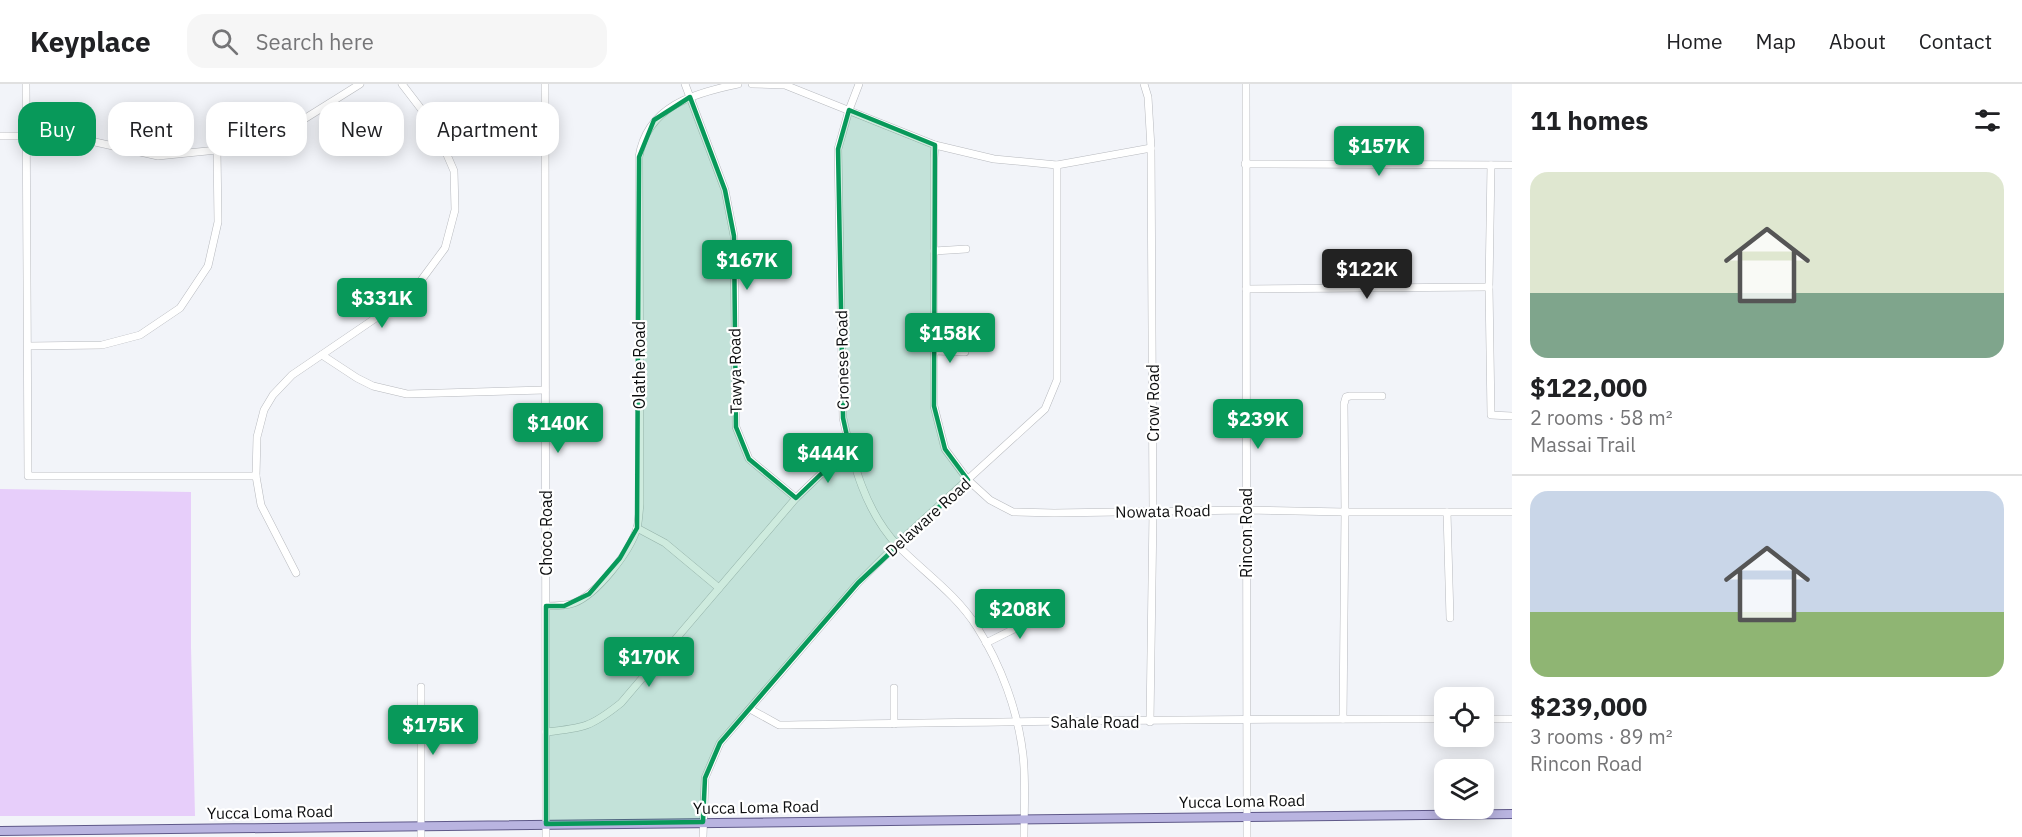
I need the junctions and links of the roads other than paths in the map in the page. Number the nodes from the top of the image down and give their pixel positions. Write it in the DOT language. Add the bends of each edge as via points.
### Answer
graph roads {
  1 [pos="26,84"];
  2 [pos="360,84"];
  3 [pos="402,84"];
  4 [pos="545,84"];
  5 [pos="685,84"];
  6 [pos="738,84"];
  7 [pos="752,84"];
  8 [pos="860,84"];
  9 [pos="1144,84"];
  10 [pos="1246,84"];
  11 [pos="690,97"];
  12 [pos="26,102"];
  13 [pos="849,110"];
  14 [pos="307,116"];
  15 [pos="18,135"];
  16 [pos="0,136"];
  17 [pos="96,142"];
  18 [pos="935,145"];
  19 [pos="1151,148"];
  20 [pos="206,151"];
  21 [pos="26,156"];
  22 [pos="217,156"];
  23 [pos="1245,164"];
  24 [pos="1057,165"];
  25 [pos="1491,165"];
  26 [pos="1512,165"];
  27 [pos="966,249"];
  28 [pos="934,251"];
  29 [pos="1489,287"];
  30 [pos="1246,289"];
  31 [pos="29,346"];
  32 [pos="935,351"];
  33 [pos="965,352"];
  34 [pos="322,355"];
  35 [pos="545,390"];
  36 [pos="1382,396"];
  37 [pos="1512,416"];
  38 [pos="852,459"];
  39 [pos="256,476"];
  40 [pos="968,480"];
  41 [pos="796,498"];
  42 [pos="1246,510"];
  43 [pos="1153,511"];
  44 [pos="1346,512"];
  45 [pos="1447,512"];
  46 [pos="1512,512"];
  47 [pos="637,528"];
  48 [pos="897,544"];
  49 [pos="296,573"];
  50 [pos="719,588"];
  51 [pos="546,606"];
  52 [pos="1044,614"];
  53 [pos="1450,618"];
  54 [pos="986,643"];
  55 [pos="421,687"];
  56 [pos="894,688"];
  57 [pos="750,709"];
  58 [pos="1248,719"];
  59 [pos="1343,719"];
  60 [pos="1434,719"];
  61 [pos="1494,719"];
  62 [pos="1512,719"];
  63 [pos="1017,722"];
  64 [pos="1150,722"];
  65 [pos="894,724"];
  66 [pos="546,732"];
  67 [pos="1512,814"];
  68 [pos="1247,816"];
  69 [pos="1024,819"];
  70 [pos="703,822"];
  71 [pos="546,824"];
  72 [pos="421,826"];
  73 [pos="0,831"];
  74 [pos="140,833"];
  75 [pos="421,837"];
  76 [pos="546,837"];
  77 [pos="703,837"];
  78 [pos="1024,837"];
  79 [pos="1247,837"];
  1 -- 12 [label="street"];
  2 -- 14 [label="street"];
  3 -- 34 [label="street" via="435,127 454,171 455,210 445,248 411,294"];
  4 -- 35 [label="street, Choco Road"];
  5 -- 11 [label="street, Tawya Road"];
  6 -- 11 [label="street, Olathe Road"];
  7 -- 13 [label="street" via="785,86"];
  8 -- 13 [label="street, Cronese Road"];
  9 -- 19 [label="street, Crow Road" via="1149,96"];
  10 -- 23 [label="street, Rincon Road"];
  11 -- 41 [label="street, Tawya Road" via="725,190 734,236 736,427 749,459"];
  11 -- 47 [label="street, Olathe Road" via="654,120 644,136 639,157"];
  13 -- 18 [label="street"];
  13 -- 38 [label="street, Cronese Road" via="838,149 843,418"];
  15 -- 16 [label="street"];
  17 -- 20 [label="street" via="158,156"];
  18 -- 24 [label="street" via="994,159"];
  18 -- 28 [label="street, Nowata Road"];
  19 -- 24 [label="street"];
  19 -- 43 [label="street, Crow Road"];
  21 -- 31 [label="street"];
  22 -- 31 [label="street" via="218,222 208,266 180,308 140,335 102,345"];
  23 -- 25 [label="street"];
  23 -- 30 [label="street, Rincon Road"];
  24 -- 40 [label="street, Delaware Road" via="1057,380 1045,409"];
  25 -- 26 [label="street"];
  25 -- 29 [label="street"];
  27 -- 28 [label="street"];
  28 -- 32 [label="street, Nowata Road"];
  29 -- 30 [label="street"];
  29 -- 37 [label="street" via="1491,415"];
  30 -- 42 [label="street, Rincon Road"];
  31 -- 39 [label="street" via="28,476"];
  32 -- 33 [label="street"];
  32 -- 40 [label="street, Nowata Road" via="934,406 945,449"];
  34 -- 35 [label="street" via="373,386 407,394"];
  34 -- 39 [label="street" via="292,375 264,411 257,437"];
  35 -- 51 [label="street, Choco Road"];
  36 -- 44 [label="street" via="1350,396 1344,404"];
  38 -- 41 [label="street" via="821,474"];
  38 -- 48 [label="street, Cronese Road" via="872,511"];
  39 -- 49 [label="street" via="261,505"];
  40 -- 43 [label="street, Nowata Road" via="990,500 1013,512"];
  40 -- 48 [label="street, Delaware Road"];
  41 -- 50 [label="street"];
  42 -- 43 [label="street, Nowata Road"];
  42 -- 44 [label="street, Nowata Road"];
  42 -- 58 [label="street, Rincon Road"];
  43 -- 64 [label="street, Crow Road"];
  44 -- 45 [label="street, Nowata Road"];
  44 -- 59 [label="street"];
  45 -- 46 [label="street, Nowata Road"];
  45 -- 53 [label="street"];
  47 -- 50 [label="street" via="665,543"];
  47 -- 51 [label="street, Olathe Road" via="620,558 589,594 564,606"];
  48 -- 54 [label="street, Cronese Road" via="946,590"];
  48 -- 57 [label="street, Delaware Road" via="858,583"];
  50 -- 66 [label="street" via="621,703 580,729"];
  51 -- 66 [label="street, Choco Road"];
  52 -- 54 [label="street"];
  54 -- 63 [label="street, Cronese Road"];
  55 -- 72 [label="street"];
  56 -- 65 [label="street"];
  57 -- 65 [label="street, Sahale Road" via="779,725"];
  57 -- 70 [label="street, Delaware Road" via="720,743 705,778"];
  58 -- 59 [label="street, Sahale Road"];
  58 -- 64 [label="street, Sahale Road"];
  58 -- 68 [label="street, Rincon Road"];
  59 -- 60 [label="street, Sahale Road"];
  61 -- 62 [label="street"];
  63 -- 64 [label="street, Sahale Road"];
  63 -- 65 [label="street, Sahale Road"];
  63 -- 69 [label="street, Cronese Road" via="1023,756"];
  66 -- 71 [label="street, Choco Road"];
  67 -- 68 [label="main road, Yucca Loma Road"];
  68 -- 69 [label="main road, Yucca Loma Road"];
  68 -- 79 [label="street, Rincon Road"];
  69 -- 70 [label="main road, Yucca Loma Road"];
  69 -- 78 [label="street, Cronese Road"];
  70 -- 71 [label="main road, Yucca Loma Road"];
  70 -- 77 [label="street, Delaware Road"];
  71 -- 72 [label="main road, Yucca Loma Road"];
  71 -- 76 [label="street, Choco Road"];
  72 -- 74 [label="main road, Yucca Loma Road"];
  72 -- 75 [label="street"];
  73 -- 74 [label="main road, Yucca Loma Road"];
}
